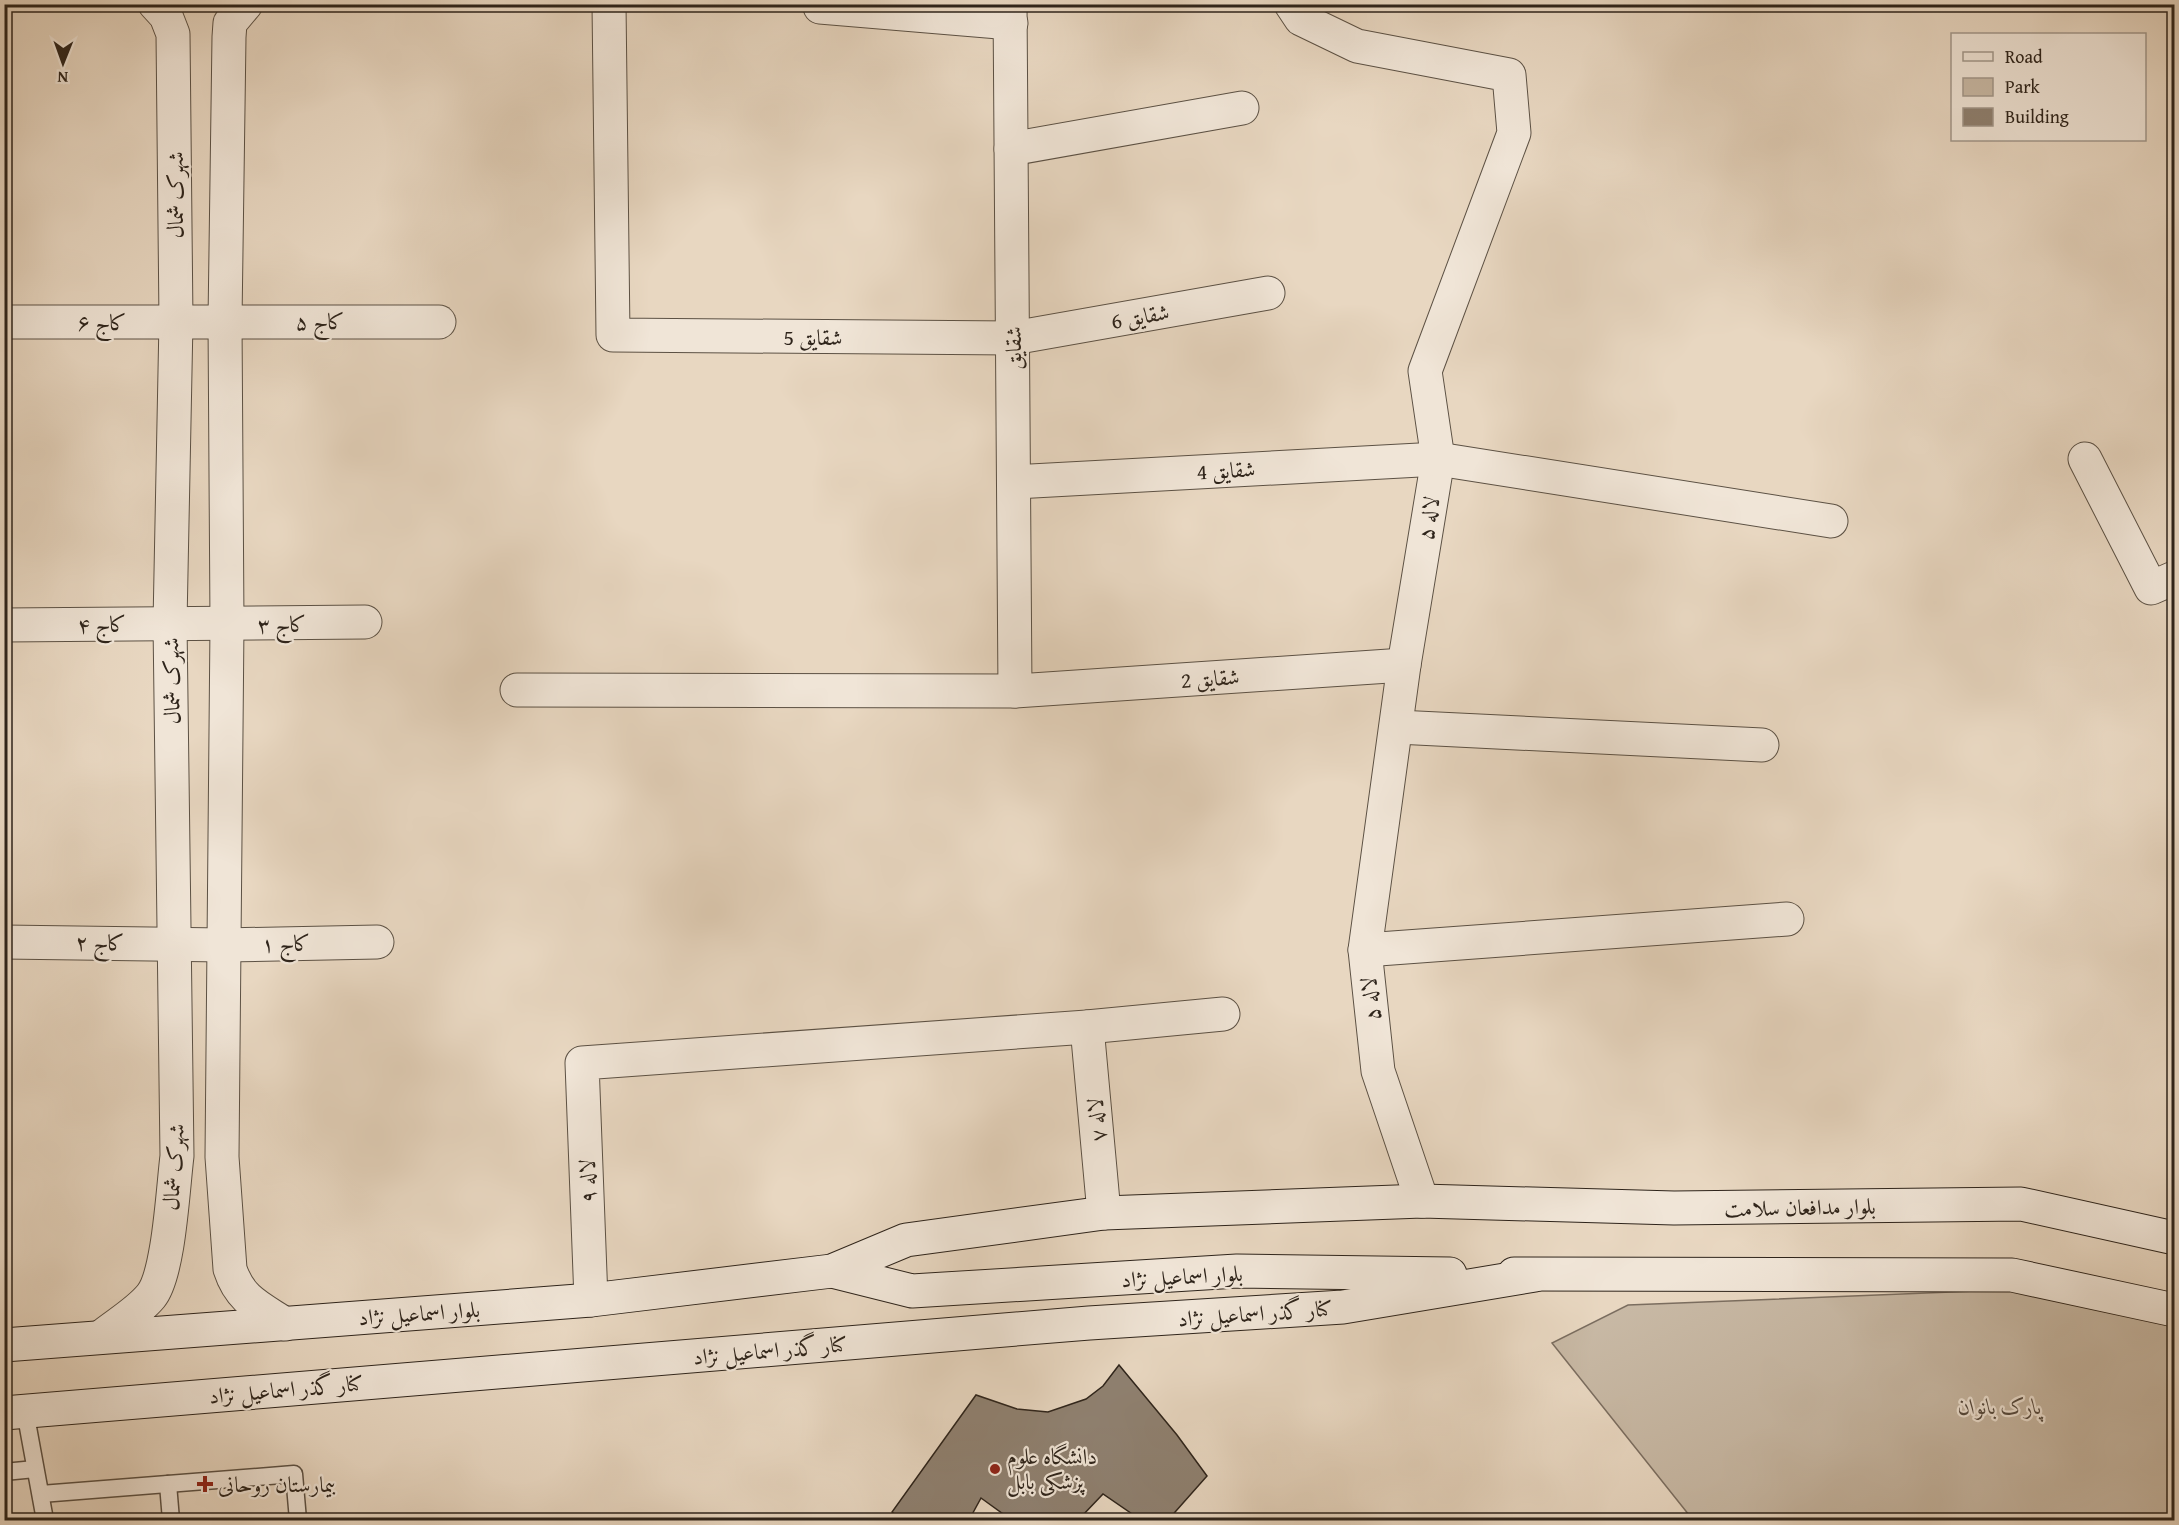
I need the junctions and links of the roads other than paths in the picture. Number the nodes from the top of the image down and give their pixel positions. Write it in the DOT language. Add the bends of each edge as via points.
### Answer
graph roads {
  1 [pos="154,4"];
  2 [pos="246,4"];
  3 [pos="609,4"];
  4 [pos="1291,4"];
  5 [pos="820,7"];
  6 [pos="1010,14"];
  7 [pos="1242,108"];
  8 [pos="1011,150"];
  9 [pos="1268,293"];
  10 [pos="200,321"];
  11 [pos="4,322"];
  12 [pos="439,322"];
  13 [pos="1012,338"];
  14 [pos="1438,459"];
  15 [pos="2085,459"];
  16 [pos="1014,482"];
  17 [pos="1831,521"];
  18 [pos="2175,579"];
  19 [pos="365,622"];
  20 [pos="199,624"];
  21 [pos="4,625"];
  22 [pos="1404,665"];
  23 [pos="518,690"];
  24 [pos="1015,692"];
  25 [pos="1397,727"];
  26 [pos="1762,745"];
  27 [pos="1787,919"];
  28 [pos="4,942"];
  29 [pos="377,942"];
  30 [pos="198,944"];
  31 [pos="1365,950"];
  32 [pos="1223,1014"];
  33 [pos="1087,1027"];
  34 [pos="177,1156"];
  35 [pos="222,1157"];
  36 [pos="1422,1201"];
  37 [pos="1104,1213"];
  38 [pos="2175,1238"];
  39 [pos="832,1271"];
  40 [pos="1535,1275"];
  41 [pos="591,1300"];
  42 [pos="2175,1310"];
  43 [pos="285,1324"];
  44 [pos="101,1337"];
  45 [pos="4,1345"];
  46 [pos="15,1412"];
  47 [pos="35,1470"];
  48 [pos="4,1472"];
  49 [pos="168,1484"];
  50 [pos="40,1494"];
  51 [pos="45,1521"];
  52 [pos="171,1521"];
  53 [pos="298,1521"];
  1 -- 10 [label="street, شهرک شمال" via="166,16 173,34"];
  2 -- 10 [label="street, شهرک شمال" via="230,23"];
  3 -- 13 [label="street, شقايق 5" via="613,335"];
  4 -- 14 [label="street, لاله ۵" via="1301,19 1357,46 1509,75 1514,133 1425,371"];
  5 -- 6 [label="street"];
  6 -- 8 [label="street, شقايق"];
  7 -- 8 [label="street"];
  8 -- 13 [label="street, شقايق"];
  9 -- 13 [label="street, شقايق 6"];
  10 -- 11 [label="street, کاج ۶"];
  10 -- 12 [label="street, کاج ۵"];
  10 -- 20 [label="street, شهرک شمال"];
  10 -- 20 [label="street, شهرک شمال"];
  13 -- 16 [label="street, شقايق"];
  14 -- 16 [label="street, شقايق 4"];
  14 -- 17 [label="street, شقايق 4"];
  14 -- 22 [label="street, لاله ۵"];
  15 -- 18 [label="street" via="2151,588"];
  16 -- 24 [label="street, شقايق"];
  19 -- 20 [label="street, کاج ۳"];
  20 -- 21 [label="street, کاج ۴"];
  20 -- 30 [label="street, شهرک شمال"];
  20 -- 30 [label="street, شهرک شمال"];
  22 -- 24 [label="street, شقايق 2"];
  22 -- 25 [label="street, لاله ۵"];
  23 -- 24 [label="street, شقايق 2"];
  25 -- 26 [label="street"];
  25 -- 31 [label="street, لاله ۵"];
  27 -- 31 [label="street"];
  28 -- 30 [label="street, کاج ۲"];
  29 -- 30 [label="street, کاج ۱"];
  30 -- 34 [label="street, شهرک شمال"];
  30 -- 35 [label="street, شهرک شمال"];
  31 -- 36 [label="street, لاله ۵" via="1378,1071"];
  32 -- 33 [label="street"];
  33 -- 37 [label="street, لاله ۷"];
  33 -- 41 [label="street, لاله ۹" via="582,1063"];
  34 -- 35 [label="street"];
  34 -- 44 [label="street, شهرک شمال" via="159,1282 151,1296"];
  35 -- 43 [label="street, شهرک شمال" via="230,1269 235,1286 246,1299"];
  36 -- 37 [label="street, بلوار اسماعیل نژاد"];
  36 -- 38 [label="street, بلوار مدافعان سلامت" via="1674,1208 2021,1204"];
  37 -- 39 [label="street, بلوار اسماعیل نژاد" via="906,1240"];
  39 -- 40 [label="street, بلوار اسماعیل نژاد" via="912,1291 1237,1271"];
  39 -- 41 [label="street, بلوار اسماعیل نژاد"];
  40 -- 42 [label="street" via="2012,1275"];
  40 -- 46 [label="street, کنار گذر اسماعیل نژاد" via="1343,1307 1077,1324"];
  41 -- 43 [label="street, بلوار اسماعیل نژاد"];
  43 -- 44 [label="street, بلوار اسماعیل نژاد"];
  44 -- 45 [label="street, بلوار اسماعیل نژاد"];
  46 -- 47 [label="lane"];
  47 -- 48 [label="lane"];
  47 -- 50 [label="lane"];
  49 -- 50 [label="lane"];
  49 -- 52 [label="lane"];
  49 -- 53 [label="lane" via="294,1474"];
  50 -- 51 [label="lane"];
}
